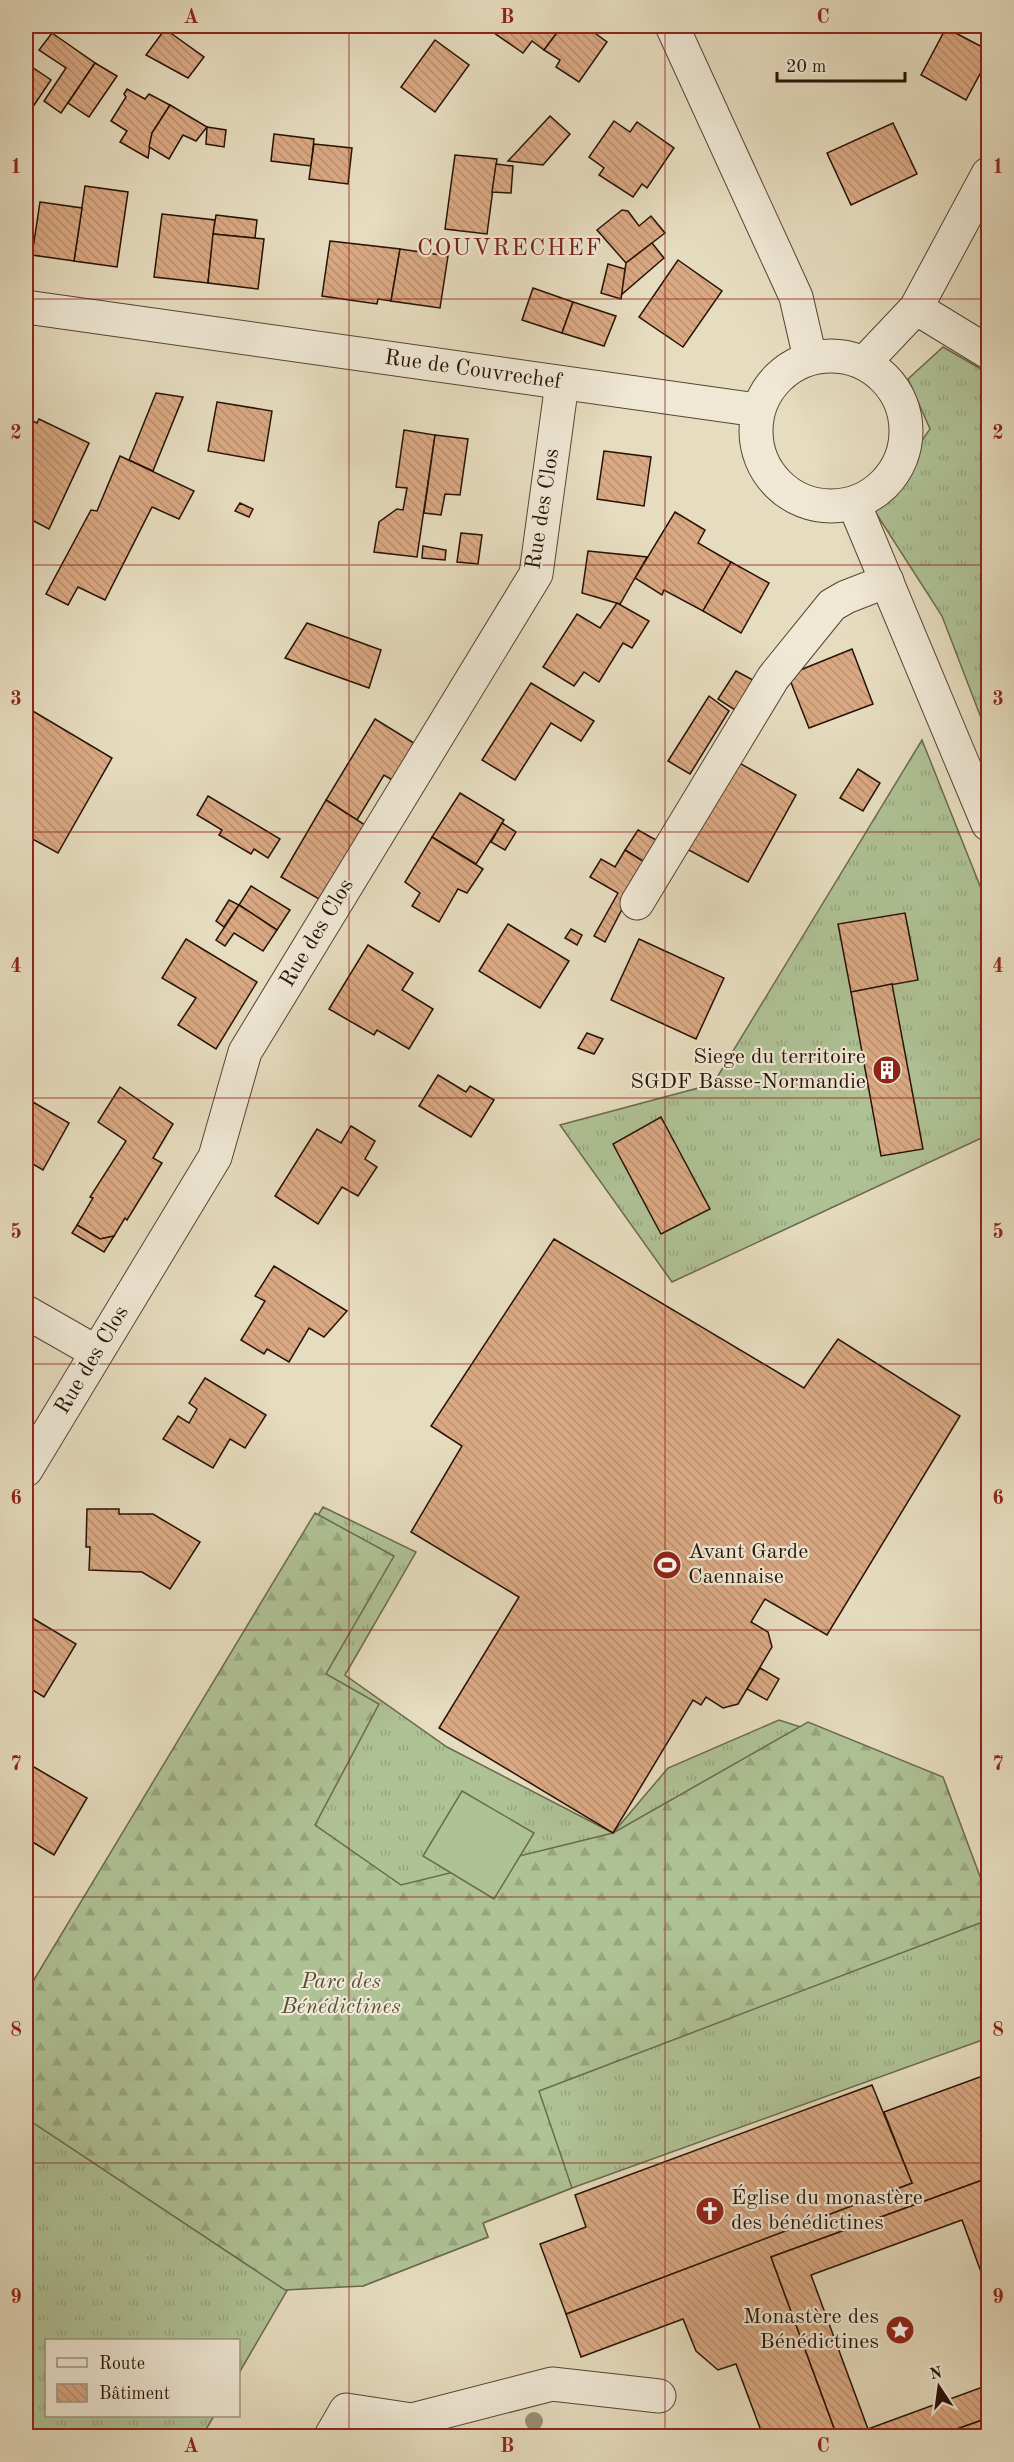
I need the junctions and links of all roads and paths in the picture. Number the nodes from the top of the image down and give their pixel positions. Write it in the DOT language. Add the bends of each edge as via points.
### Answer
graph roads {
  1 [pos="672,26"];
  2 [pos="988,174"];
  3 [pos="26,307"];
  4 [pos="916,308"];
  5 [pos="988,352"];
  6 [pos="810,358"];
  7 [pos="864,363"];
  8 [pos="562,383"];
  9 [pos="757,410"];
  10 [pos="855,506"];
  11 [pos="887,581"];
  12 [pos="988,824"];
  13 [pos="637,903"];
  14 [pos="26,1312"];
  15 [pos="96,1353"];
  16 [pos="26,1470"];
  17 [pos="659,2396"];
  18 [pos="331,2436"];
  1 -- 6 [label="street" via="796,297"];
  2 -- 4 [label="street"];
  3 -- 8 [label="street, Rue de Couvrechef"];
  4 -- 5 [label="street"];
  4 -- 7 [label="street"];
  6 -- 7 [label="street" via="838,355"];
  6 -- 9 [label="street" via="787,369 768,388"];
  7 -- 10 [label="street" via="885,378 900,400 906,438 893,475"];
  8 -- 9 [label="street, Rue de Couvrechef"];
  8 -- 15 [label="street, Rue des Clos" via="536,574 245,1052 215,1157"];
  9 -- 10 [label="street" via="756,446 765,470 782,490 805,503"];
  10 -- 11 [label="street"];
  11 -- 12 [label="street"];
  11 -- 13 [label="street" via="832,605 773,678"];
  14 -- 15 [label="street"];
  15 -- 16 [label="street, Rue des Clos"];
  17 -- 18 [label="street" via="552,2384 412,2420 346,2410"];
}
